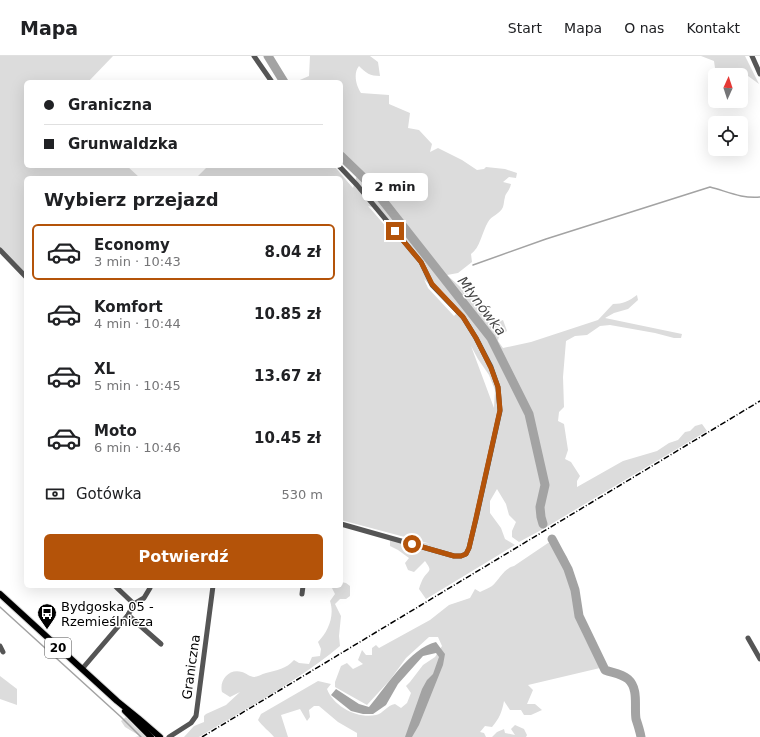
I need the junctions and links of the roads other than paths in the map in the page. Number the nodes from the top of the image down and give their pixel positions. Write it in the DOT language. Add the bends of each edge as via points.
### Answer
graph roads {
  1 [pos="254,56"];
  2 [pos="752,56"];
  3 [pos="760,74"];
  4 [pos="271,80"];
  5 [pos="341,168"];
  6 [pos="0,250"];
  7 [pos="24,275"];
  8 [pos="343,525"];
  9 [pos="117,588"];
  10 [pos="150,588"];
  11 [pos="213,588"];
  12 [pos="303,588"];
  13 [pos="0,594"];
  14 [pos="302,594"];
  15 [pos="134,604"];
  16 [pos="128,615"];
  17 [pos="748,638"];
  18 [pos="161,644"];
  19 [pos="0,646"];
  20 [pos="3,652"];
  21 [pos="760,659"];
  22 [pos="82,669"];
  23 [pos="117,701"];
  24 [pos="151,737"];
  25 [pos="160,737"];
  26 [pos="169,737"];
  1 -- 4 [label="street"];
  2 -- 3 [label="street"];
  5 -- 8 [label="street" via="421,262 432,284 463,317 491,368 498,387 500,410 466,554 454,556"];
  6 -- 7 [label="street"];
  9 -- 15 [label="street"];
  10 -- 15 [label="street" via="144,598"];
  11 -- 26 [label="street, Graniczna" via="196,716 191,723"];
  12 -- 14 [label="street"];
  13 -- 22 [label="main road, 20"];
  15 -- 16 [label="street"];
  16 -- 18 [label="street"];
  16 -- 22 [label="street"];
  17 -- 21 [label="street"];
  19 -- 20 [label="street"];
  22 -- 23 [label="main road, 20"];
  23 -- 24 [label="main road, 20"];
  23 -- 25 [label="main road, 20"];
}
